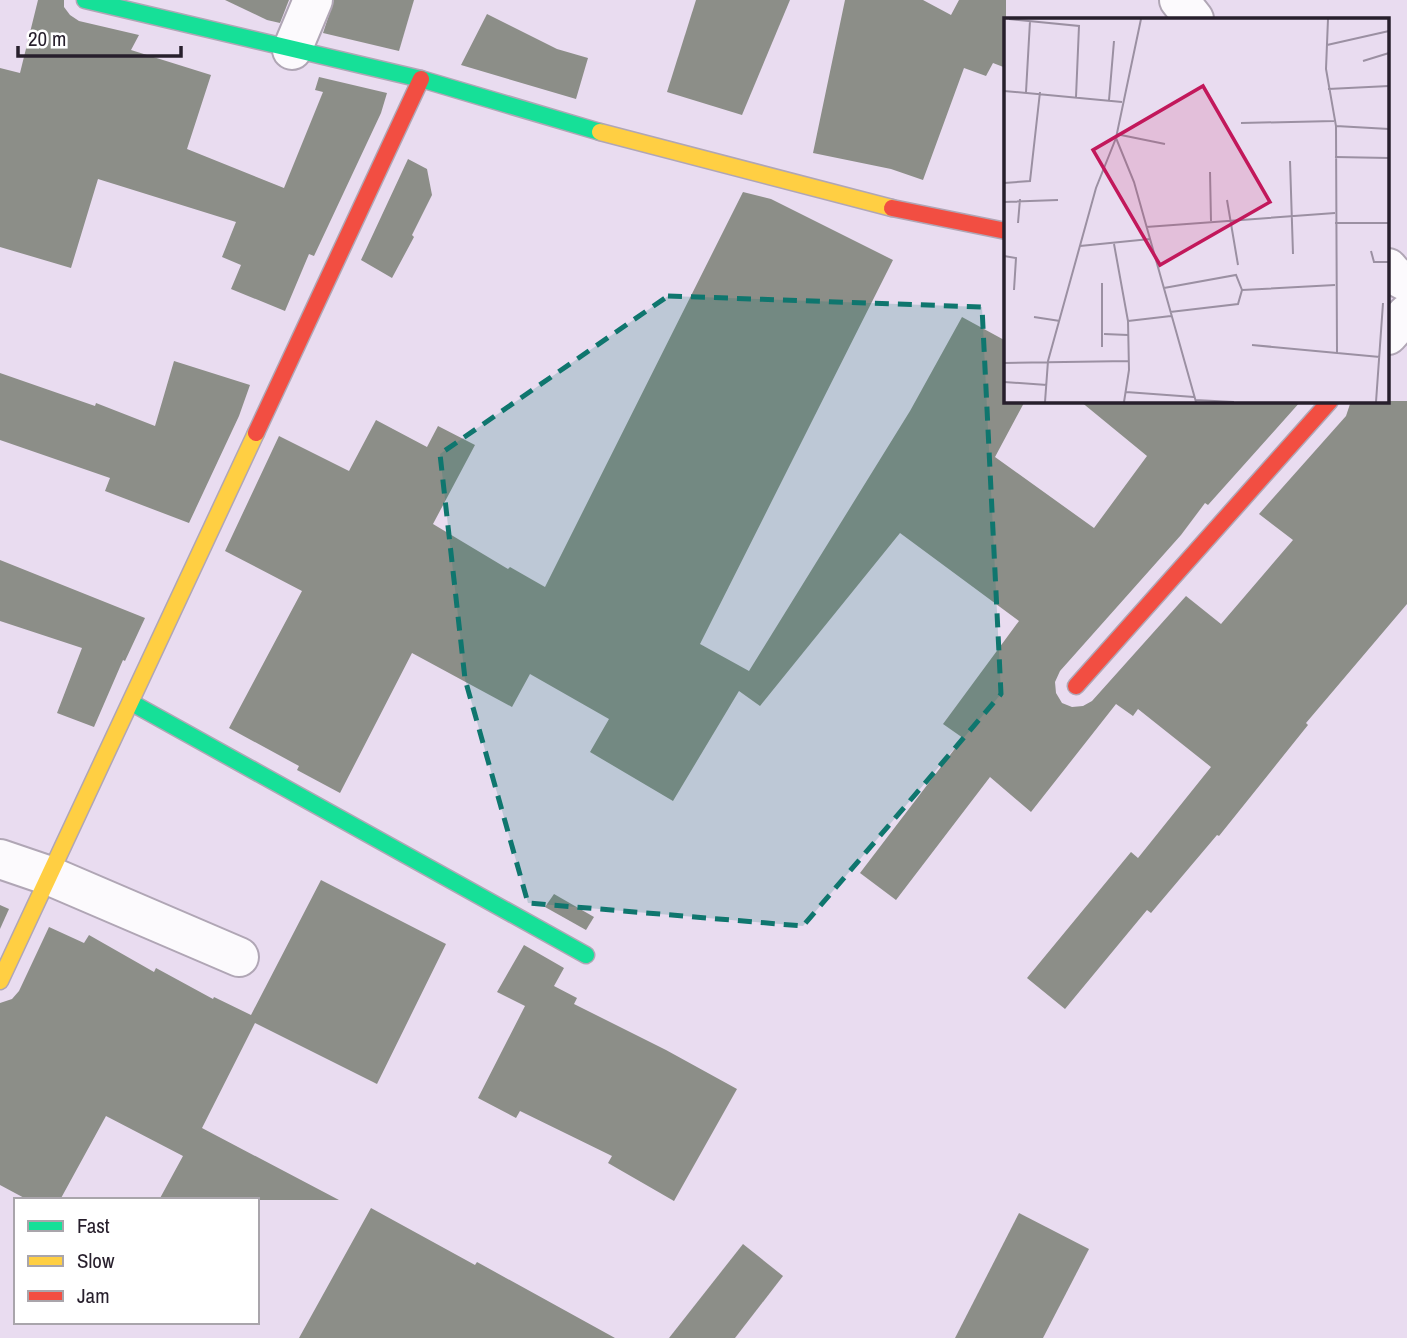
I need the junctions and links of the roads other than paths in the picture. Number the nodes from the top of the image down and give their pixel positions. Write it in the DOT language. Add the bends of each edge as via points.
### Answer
graph roads {
  1 [pos="85,0"];
  2 [pos="313,0"];
  3 [pos="1179,0"];
  4 [pos="1193,18"];
  5 [pos="292,50"];
  6 [pos="421,79"];
  7 [pos="1004,231"];
  8 [pos="1407,314"];
  9 [pos="1390,333"];
  10 [pos="1329,402"];
  11 [pos="1076,687"];
  12 [pos="132,703"];
  13 [pos="0,859"];
  14 [pos="50,876"];
  15 [pos="586,955"];
  16 [pos="239,957"];
  17 [pos="0,981"];
  1 -- 5 [label="street"];
  2 -- 5 [label="street"];
  3 -- 4 [label="street"];
  5 -- 6 [label="street"];
  6 -- 7 [label="street" via="565,123 889,207"];
  6 -- 12 [label="street"];
  8 -- 9 [label="street"];
  10 -- 11 [label="street"];
  12 -- 14 [label="street"];
  12 -- 15 [label="street"];
  13 -- 14 [label="street"];
  14 -- 16 [label="street"];
  14 -- 17 [label="street"];
}
